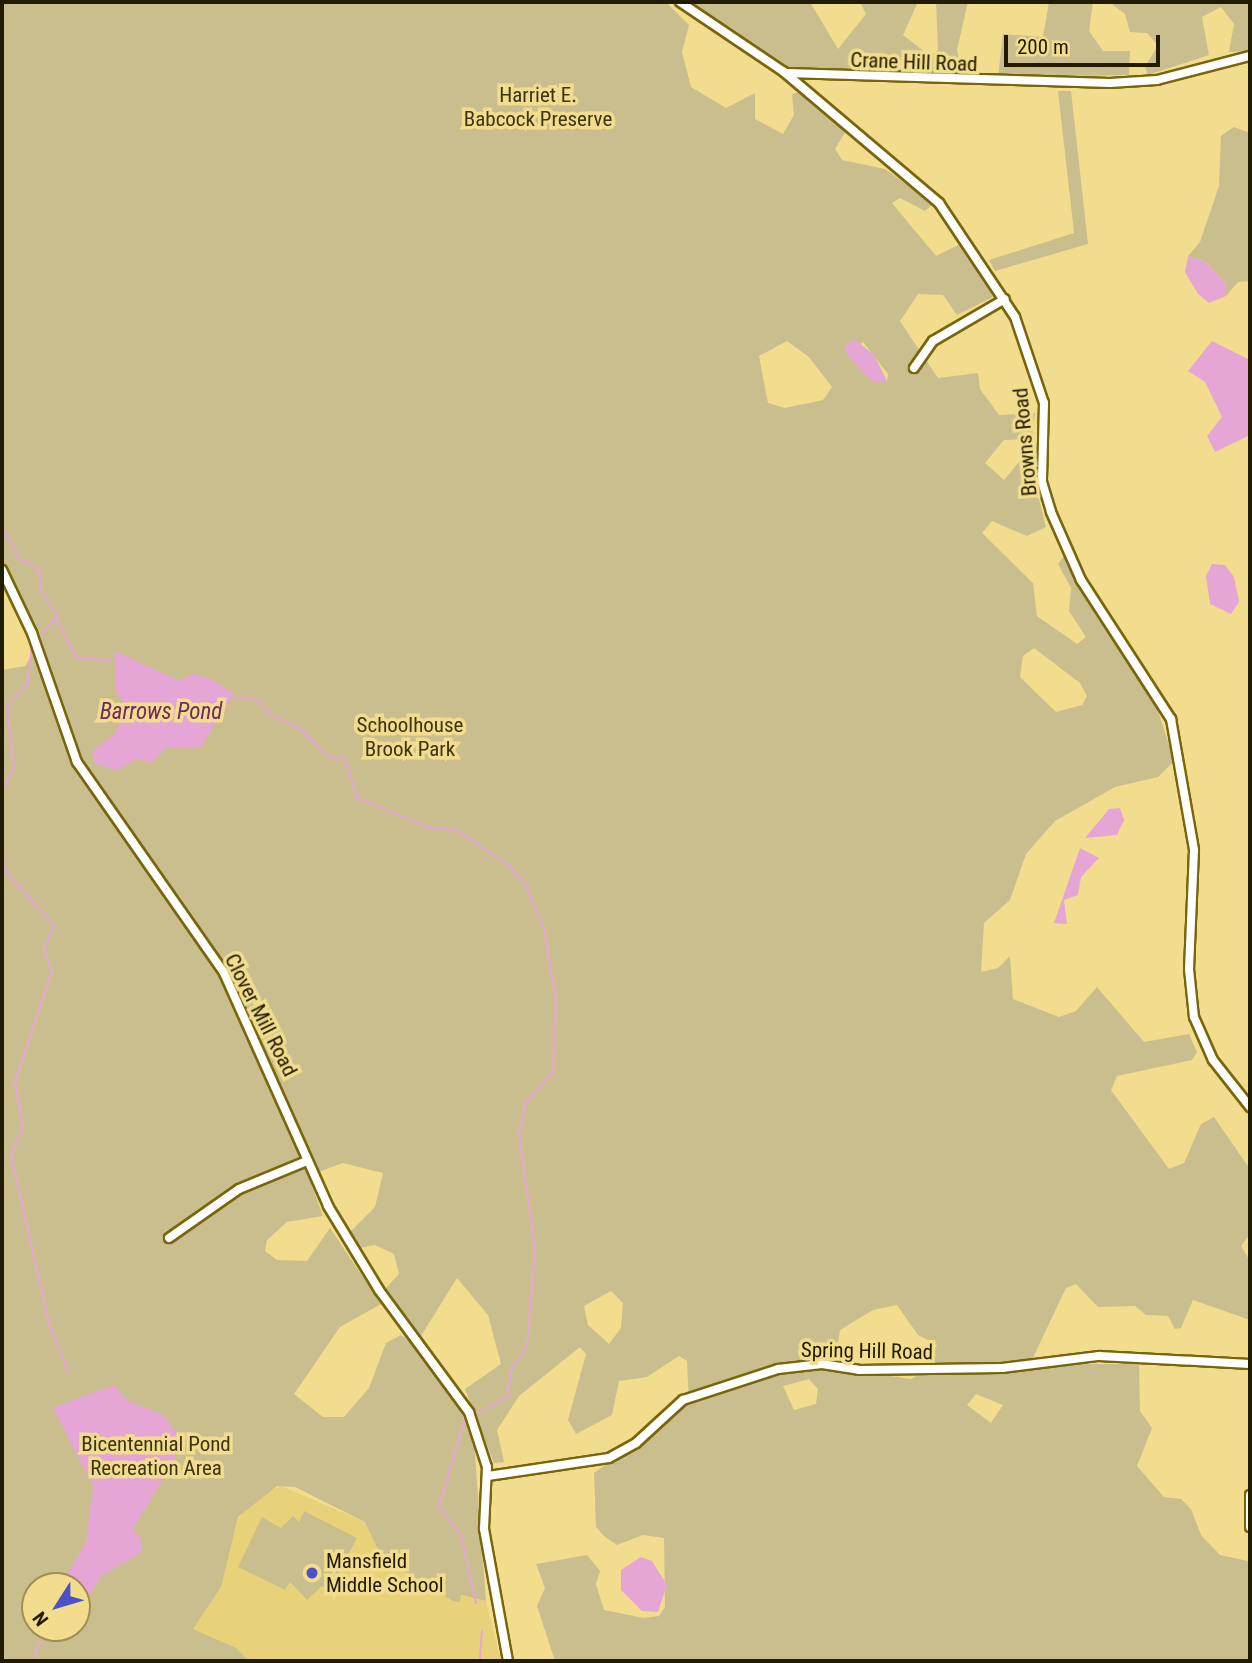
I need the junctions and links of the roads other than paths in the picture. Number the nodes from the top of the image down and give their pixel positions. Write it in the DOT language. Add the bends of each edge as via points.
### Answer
graph roads {
  1 [pos="680,2"];
  2 [pos="1250,56"];
  3 [pos="784,72"];
  4 [pos="1005,299"];
  5 [pos="914,368"];
  6 [pos="2,570"];
  7 [pos="1250,1107"];
  8 [pos="307,1161"];
  9 [pos="169,1238"];
  10 [pos="1250,1364"];
  11 [pos="488,1476"];
  12 [pos="1250,1495"];
  13 [pos="1250,1527"];
  14 [pos="508,1661"];
  1 -- 3 [label="street, Browns Road"];
  2 -- 3 [label="street, Crane Hill Road" via="1157,80 1101,84"];
  3 -- 4 [label="street, Browns Road" via="947,211"];
  4 -- 5 [label="street" via="933,341"];
  4 -- 7 [label="street, Browns Road" via="1042,394 1042,482 1051,512 1081,580 1171,719 1194,850 1189,969 1194,1017 1213,1060"];
  6 -- 8 [label="street, Clover Mill Road" via="32,633 77,762 224,973 258,1040"];
  8 -- 9 [label="street" via="239,1189"];
  8 -- 11 [label="street, Clover Mill Road" via="379,1290 469,1412"];
  10 -- 11 [label="street, Spring Hill Road" via="1099,1356 1002,1368 859,1370 822,1364 778,1369 683,1400 636,1443 608,1458"];
  11 -- 14 [label="street" via="485,1541"];
  12 -- 13 [label="street"];
}
